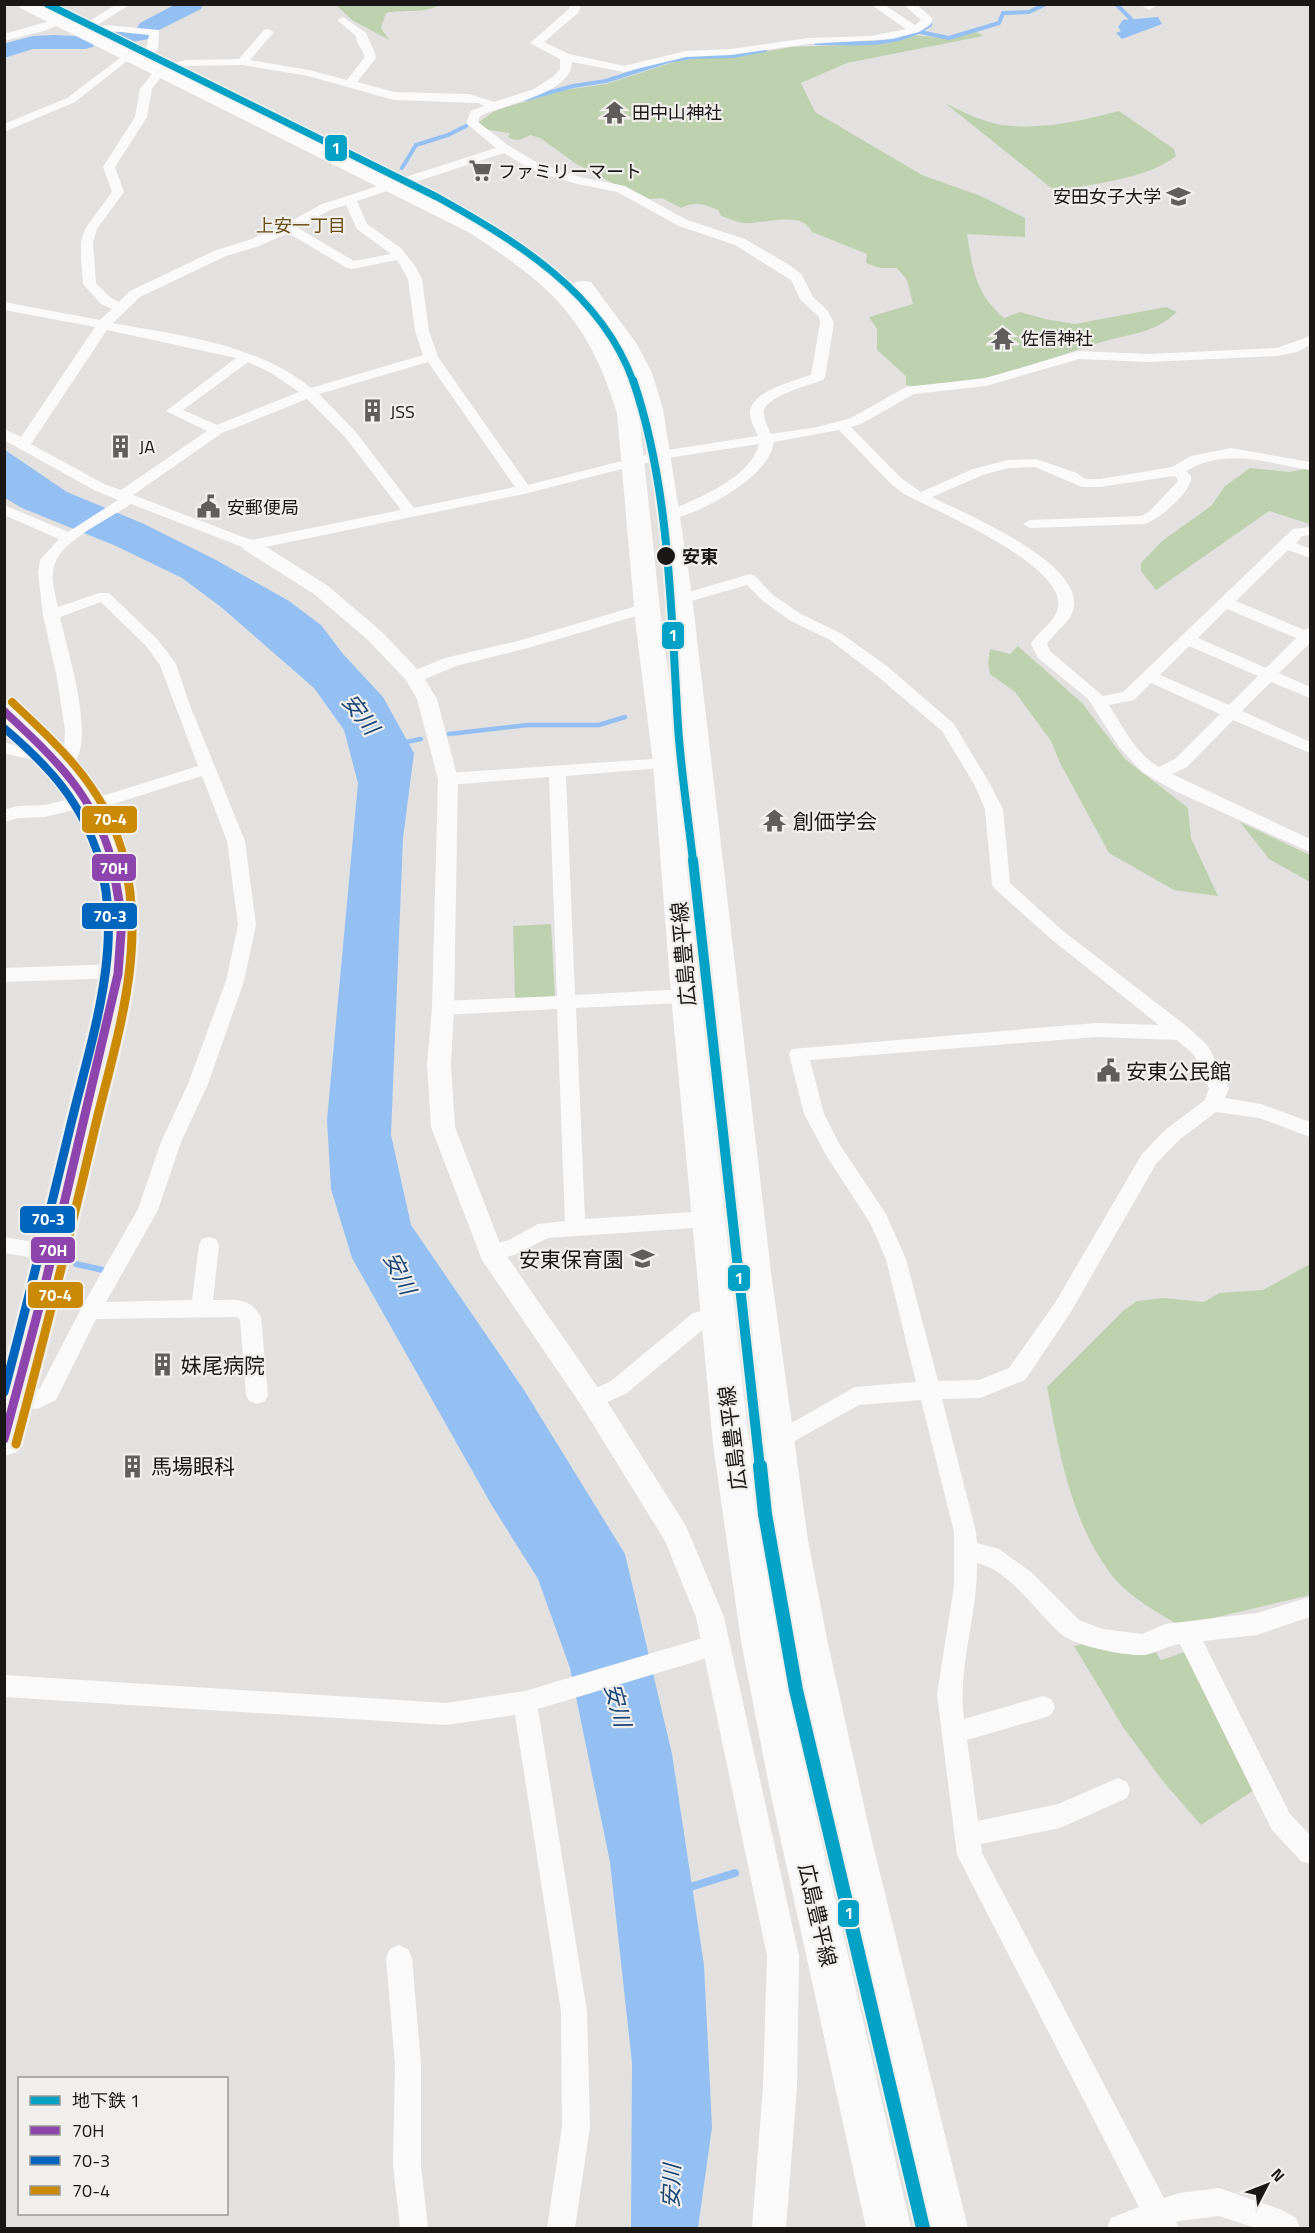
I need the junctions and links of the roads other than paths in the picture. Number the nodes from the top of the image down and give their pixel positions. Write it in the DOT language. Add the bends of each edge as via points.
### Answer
graph roads {
  1 [pos="26,4"];
  2 [pos="126,4"];
  3 [pos="577,4"];
  4 [pos="875,4"];
  5 [pos="908,4"];
  6 [pos="1144,4"];
  7 [pos="1155,4"];
  8 [pos="59,13"];
  9 [pos="343,20"];
  10 [pos="100,25"];
  11 [pos="915,30"];
  12 [pos="268,32"];
  13 [pos="4,38"];
  14 [pos="128,55"];
  15 [pos="566,57"];
  16 [pos="242,62"];
  17 [pos="180,64"];
  18 [pos="160,71"];
  19 [pos="350,84"];
  20 [pos="494,106"];
  21 [pos="4,129"];
  22 [pos="505,149"];
  23 [pos="411,179"];
  24 [pos="390,186"];
  25 [pos="350,199"];
  26 [pos="289,228"];
  27 [pos="400,256"];
  28 [pos="4,306"];
  29 [pos="119,308"];
  30 [pos="103,325"];
  31 [pos="1311,340"];
  32 [pos="246,357"];
  33 [pos="431,357"];
  34 [pos="309,393"];
  35 [pos="842,424"];
  36 [pos="217,430"];
  37 [pos="4,433"];
  38 [pos="766,439"];
  39 [pos="23,446"];
  40 [pos="661,455"];
  41 [pos="634,463"];
  42 [pos="1311,466"];
  43 [pos="1176,471"];
  44 [pos="524,490"];
  45 [pos="921,497"];
  46 [pos="125,499"];
  47 [pos="4,509"];
  48 [pos="410,512"];
  49 [pos="669,516"];
  50 [pos="1030,524"];
  51 [pos="1311,531"];
  52 [pos="73,536"];
  53 [pos="1286,544"];
  54 [pos="250,545"];
  55 [pos="1311,554"];
  56 [pos="681,599"];
  57 [pos="1225,602"];
  58 [pos="647,609"];
  59 [pos="51,615"];
  60 [pos="1309,636"];
  61 [pos="1187,639"];
  62 [pos="1270,675"];
  63 [pos="414,676"];
  64 [pos="1149,676"];
  65 [pos="1311,693"];
  66 [pos="1100,702"];
  67 [pos="4,711"];
  68 [pos="1232,714"];
  69 [pos="4,747"];
  70 [pos="1311,748"];
  71 [pos="56,760"];
  72 [pos="667,764"];
  73 [pos="207,769"];
  74 [pos="557,770"];
  75 [pos="1159,774"];
  76 [pos="448,779"];
  77 [pos="87,803"];
  78 [pos="4,816"];
  79 [pos="1311,846"];
  80 [pos="118,971"];
  81 [pos="4,975"];
  82 [pos="723,994"];
  83 [pos="686,995"];
  84 [pos="565,1002"];
  85 [pos="443,1008"];
  86 [pos="1182,1033"];
  87 [pos="1213,1104"];
  88 [pos="1311,1131"];
  89 [pos="709,1219"];
  90 [pos="575,1228"];
  91 [pos="4,1245"];
  92 [pos="209,1245"];
  93 [pos="51,1253"];
  94 [pos="491,1253"];
  95 [pos="201,1309"];
  96 [pos="90,1311"];
  97 [pos="718,1316"];
  98 [pos="928,1390"];
  99 [pos="257,1395"];
  100 [pos="15,1399"];
  101 [pos="592,1400"];
  102 [pos="4,1441"];
  103 [pos="776,1443"];
  104 [pos="731,1444"];
  105 [pos="965,1550"];
  106 [pos="1311,1607"];
  107 [pos="1186,1632"];
  108 [pos="706,1648"];
  109 [pos="4,1686"];
  110 [pos="525,1702"];
  111 [pos="1042,1707"];
  112 [pos="954,1732"];
  113 [pos="1118,1790"];
  114 [pos="968,1835"];
  115 [pos="1311,1852"];
  116 [pos="399,1958"];
  117 [pos="1161,2222"];
  118 [pos="414,2229"];
  119 [pos="561,2229"];
  120 [pos="769,2229"];
  121 [pos="889,2229"];
  122 [pos="946,2229"];
  123 [pos="1121,2229"];
  124 [pos="1286,2229"];
  1 -- 8 [label="main road, 広島豊平線"];
  2 -- 10 [label="street"];
  3 -- 15 [label="street" via="574,11 536,43"];
  4 -- 11 [label="street"];
  5 -- 11 [label="street" via="927,19 924,26"];
  6 -- 7 [label="street"];
  8 -- 10 [label="main road, 広島豊平線"];
  8 -- 13 [label="street" via="40,29"];
  8 -- 14 [label="main road, 広島豊平線"];
  9 -- 19 [label="street" via="362,35 370,53"];
  10 -- 17 [label="main road, 広島豊平線"];
  11 -- 15 [label="street" via="871,39 808,41 686,54 624,69"];
  12 -- 16 [label="street"];
  14 -- 18 [label="main road, 広島豊平線"];
  14 -- 21 [label="street" via="71,100"];
  15 -- 20 [label="street" via="566,69 553,82 528,96"];
  16 -- 17 [label="street"];
  16 -- 19 [label="street" via="287,68"];
  17 -- 18 [label="street"];
  17 -- 23 [label="main road, 広島豊平線"];
  18 -- 24 [label="main road, 広島豊平線"];
  18 -- 29 [label="street" via="146,89 141,117 109,167 118,192 91,228 87,242 90,284"];
  19 -- 20 [label="street" via="394,96 469,98"];
  20 -- 22 [label="street" via="475,114 472,123"];
  22 -- 23 [label="street"];
  22 -- 38 [label="street" via="557,175 621,189 683,223 740,242 797,278 807,299 827,323 818,377 762,401 757,410"];
  23 -- 24 [label="street"];
  23 -- 40 [label="main road, 広島豊平線" via="494,221 580,282 632,351 645,379"];
  24 -- 25 [label="street"];
  24 -- 41 [label="main road, 広島豊平線" via="477,229 560,289 589,325 620,384"];
  25 -- 26 [label="street" via="326,207"];
  25 -- 27 [label="street" via="361,226"];
  26 -- 27 [label="street" via="352,265"];
  26 -- 29 [label="street" via="179,272 135,294"];
  27 -- 33 [label="street" via="415,279 422,331"];
  28 -- 30 [label="street"];
  29 -- 30 [label="street"];
  30 -- 32 [label="street"];
  30 -- 39 [label="street"];
  31 -- 35 [label="street" via="1276,352 1148,358 1078,355 986,382 911,390 856,421"];
  32 -- 34 [label="street" via="275,370"];
  32 -- 36 [label="street" via="173,411"];
  33 -- 34 [label="street"];
  33 -- 44 [label="street"];
  34 -- 36 [label="street"];
  34 -- 48 [label="street" via="374,462"];
  35 -- 38 [label="street"];
  35 -- 45 [label="street" via="896,481"];
  36 -- 46 [label="street"];
  37 -- 39 [label="street"];
  38 -- 40 [label="street"];
  38 -- 49 [label="street" via="766,448 743,476"];
  39 -- 46 [label="street"];
  40 -- 41 [label="street"];
  40 -- 49 [label="main road, 広島豊平線"];
  41 -- 44 [label="street"];
  41 -- 58 [label="main road, 広島豊平線"];
  42 -- 43 [label="street" via="1231,452 1196,459"];
  43 -- 45 [label="street" via="1082,483 1036,463 1008,464 978,472"];
  43 -- 50 [label="street" via="1184,476 1185,482 1154,515 1144,520"];
  44 -- 48 [label="street"];
  45 -- 66 [label="street" via="1048,569 1066,595 1066,607 1039,644 1044,655"];
  46 -- 52 [label="street"];
  46 -- 54 [label="street"];
  47 -- 52 [label="street"];
  48 -- 54 [label="street"];
  49 -- 56 [label="main road, 広島豊平線"];
  51 -- 53 [label="street" via="1298,532"];
  52 -- 59 [label="street" via="46,562"];
  53 -- 55 [label="street"];
  53 -- 57 [label="street"];
  54 -- 63 [label="street" via="321,590"];
  56 -- 82 [label="main road, 広島豊平線"];
  56 -- 86 [label="street" via="750,579 768,598 854,650 932,714 948,728 994,809 1001,885 1057,935"];
  57 -- 60 [label="street"];
  57 -- 61 [label="street"];
  58 -- 63 [label="street" via="451,662"];
  58 -- 72 [label="main road, 広島豊平線"];
  59 -- 71 [label="street" via="74,725 72,751"];
  59 -- 73 [label="street" via="104,596 152,643 168,664"];
  60 -- 62 [label="street"];
  61 -- 62 [label="street"];
  61 -- 64 [label="street"];
  62 -- 65 [label="street"];
  62 -- 68 [label="street"];
  63 -- 76 [label="street" via="427,699"];
  64 -- 66 [label="street" via="1128,696"];
  64 -- 68 [label="street"];
  66 -- 75 [label="street" via="1138,759"];
  67 -- 71 [label="main road"];
  68 -- 70 [label="street"];
  68 -- 75 [label="street" via="1181,763"];
  69 -- 71 [label="street"];
  71 -- 77 [label="main road"];
  72 -- 74 [label="street"];
  72 -- 83 [label="main road, 広島豊平線"];
  73 -- 77 [label="street"];
  73 -- 96 [label="street" via="236,841 247,925 235,981 148,1210"];
  74 -- 76 [label="street"];
  74 -- 84 [label="street"];
  75 -- 79 [label="street"];
  76 -- 85 [label="street"];
  77 -- 78 [label="street"];
  77 -- 80 [label="main road" via="105,837 116,872 122,921"];
  80 -- 81 [label="street"];
  80 -- 93 [label="main road"];
  82 -- 83 [label="street"];
  82 -- 103 [label="main road, 広島豊平線"];
  83 -- 84 [label="street"];
  83 -- 89 [label="main road, 広島豊平線"];
  84 -- 85 [label="street"];
  84 -- 90 [label="street"];
  85 -- 94 [label="street" via="439,1065 444,1127"];
  86 -- 87 [label="street" via="1201,1051 1219,1088"];
  86 -- 98 [label="street" via="1096,1030 799,1054 814,1114 879,1220 896,1258"];
  87 -- 88 [label="street" via="1261,1110"];
  87 -- 98 [label="street" via="1149,1158 1062,1309 1017,1374 981,1389"];
  89 -- 90 [label="street"];
  89 -- 97 [label="main road, 広島豊平線"];
  90 -- 94 [label="street" via="545,1230 514,1248"];
  91 -- 93 [label="street"];
  92 -- 95 [label="street"];
  93 -- 100 [label="main road"];
  94 -- 101 [label="street"];
  95 -- 96 [label="street"];
  95 -- 99 [label="street" via="242,1308 250,1317"];
  96 -- 100 [label="street" via="48,1394 37,1400"];
  97 -- 101 [label="street" via="700,1319 619,1387"];
  97 -- 104 [label="main road, 広島豊平線"];
  98 -- 103 [label="street" via="855,1396"];
  98 -- 105 [label="street" via="965,1532"];
  100 -- 102 [label="main road"];
  101 -- 108 [label="street" via="676,1535 710,1617"];
  103 -- 104 [label="street"];
  103 -- 122 [label="main road, 広島豊平線" via="806,1630 834,1761"];
  104 -- 121 [label="main road, 広島豊平線" via="760,1641"];
  105 -- 107 [label="street" via="991,1556 1023,1579 1071,1628 1103,1640 1143,1644"];
  105 -- 112 [label="street" via="966,1586 949,1694"];
  106 -- 107 [label="street" via="1257,1624"];
  107 -- 115 [label="street" via="1281,1822"];
  108 -- 110 [label="street"];
  108 -- 120 [label="street" via="783,1956 780,2086"];
  109 -- 110 [label="street" via="446,1714"];
  110 -- 119 [label="street" via="574,2011 576,2127"];
  111 -- 112 [label="street"];
  112 -- 114 [label="street"];
  113 -- 114 [label="street" via="1060,1816"];
  114 -- 117 [label="street" via="970,1855"];
  116 -- 118 [label="street" via="408,2064 407,2165"];
  117 -- 123 [label="street"];
  117 -- 124 [label="street" via="1179,2207 1219,2202 1272,2220"];
}
